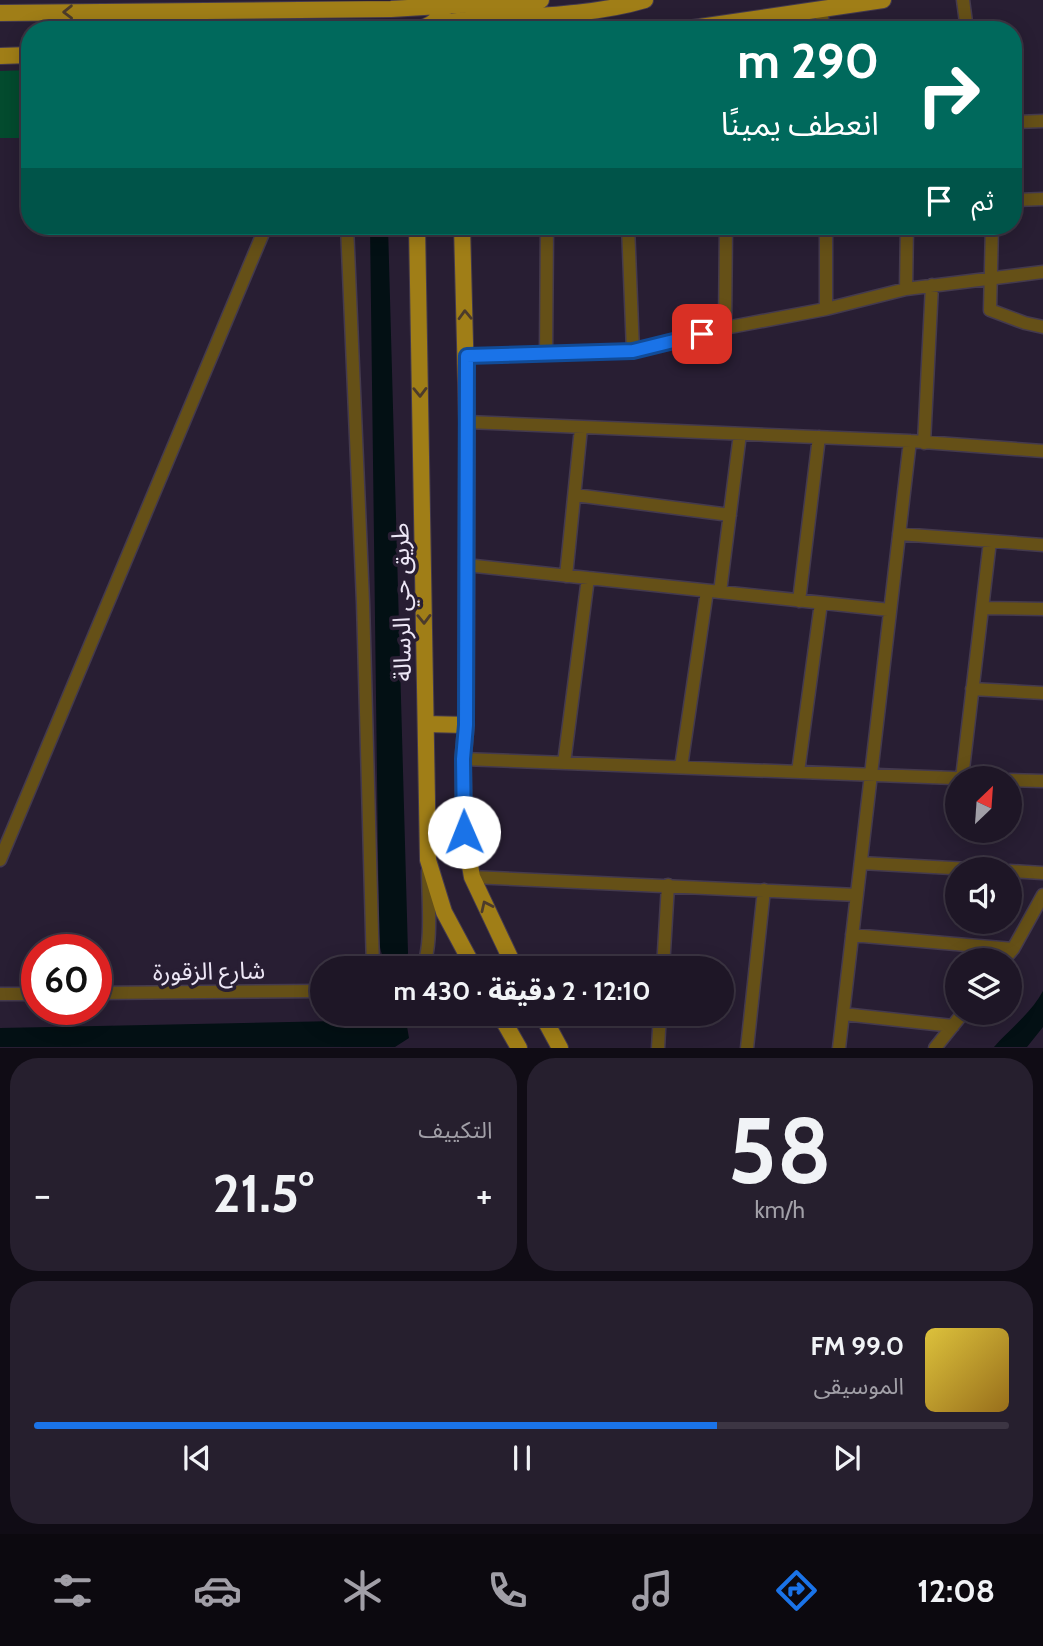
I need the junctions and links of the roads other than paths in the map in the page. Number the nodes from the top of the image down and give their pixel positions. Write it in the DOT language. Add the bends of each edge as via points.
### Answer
graph roads {
  1 [pos="541,0"];
  2 [pos="645,0"];
  3 [pos="883,0"];
  4 [pos="963,0"];
  5 [pos="412,4"];
  6 [pos="822,10"];
  7 [pos="0,13"];
  8 [pos="456,14"];
  9 [pos="434,21"];
  10 [pos="438,21"];
  11 [pos="744,21"];
  12 [pos="822,21"];
  13 [pos="966,21"];
  14 [pos="21,55"];
  15 [pos="0,56"];
  16 [pos="1043,121"];
  17 [pos="1022,122"];
  18 [pos="1043,199"];
  19 [pos="1022,200"];
  20 [pos="262,235"];
  21 [pos="347,235"];
  22 [pos="417,235"];
  23 [pos="461,235"];
  24 [pos="547,235"];
  25 [pos="628,235"];
  26 [pos="726,235"];
  27 [pos="826,235"];
  28 [pos="907,235"];
  29 [pos="992,235"];
  30 [pos="1043,272"];
  31 [pos="991,279"];
  32 [pos="932,285"];
  33 [pos="906,289"];
  34 [pos="826,309"];
  35 [pos="1043,327"];
  36 [pos="725,328"];
  37 [pos="633,351"];
  38 [pos="546,354"];
  39 [pos="467,356"];
  40 [pos="467,422"];
  41 [pos="582,428"];
  42 [pos="740,434"];
  43 [pos="819,437"];
  44 [pos="910,441"];
  45 [pos="924,443"];
  46 [pos="1043,451"];
  47 [pos="575,495"];
  48 [pos="730,515"];
  49 [pos="899,534"];
  50 [pos="990,541"];
  51 [pos="1043,545"];
  52 [pos="466,565"];
  53 [pos="566,576"];
  54 [pos="588,578"];
  55 [pos="714,592"];
  56 [pos="799,601"];
  57 [pos="821,603"];
  58 [pos="982,608"];
  59 [pos="1043,609"];
  60 [pos="890,610"];
  61 [pos="972,690"];
  62 [pos="1043,693"];
  63 [pos="426,724"];
  64 [pos="466,725"];
  65 [pos="463,759"];
  66 [pos="564,763"];
  67 [pos="963,766"];
  68 [pos="681,767"];
  69 [pos="798,772"];
  70 [pos="871,775"];
  71 [pos="945,777"];
  72 [pos="1022,780"];
  73 [pos="1043,781"];
  74 [pos="0,860"];
  75 [pos="428,860"];
  76 [pos="861,863"];
  77 [pos="945,868"];
  78 [pos="1022,872"];
  79 [pos="1043,873"];
  80 [pos="472,877"];
  81 [pos="668,885"];
  82 [pos="764,890"];
  83 [pos="857,895"];
  84 [pos="1043,895"];
  85 [pos="852,935"];
  86 [pos="1013,948"];
  87 [pos="373,956"];
  88 [pos="426,956"];
  89 [pos="468,956"];
  90 [pos="510,956"];
  91 [pos="664,956"];
  92 [pos="310,991"];
  93 [pos="112,993"];
  94 [pos="0,994"];
  95 [pos="21,994"];
  96 [pos="843,1014"];
  97 [pos="506,1026"];
  98 [pos="548,1026"];
  99 [pos="659,1026"];
  100 [pos="953,1026"];
  101 [pos="519,1048"];
  102 [pos="560,1048"];
  103 [pos="658,1048"];
  104 [pos="747,1048"];
  105 [pos="839,1048"];
  106 [pos="934,1048"];
  1 -- 8 [label="main road"];
  2 -- 8 [label="main road" via="592,11"];
  3 -- 6 [label="main road"];
  4 -- 13 [label="street"];
  5 -- 7 [label="main road, one-way"];
  5 -- 9 [label="main road"];
  6 -- 11 [label="main road"];
  6 -- 12 [label="street"];
  8 -- 10 [label="main road"];
  14 -- 15 [label="main road"];
  16 -- 17 [label="street"];
  18 -- 19 [label="street"];
  20 -- 74 [label="street"];
  21 -- 87 [label="street"];
  22 -- 63 [label="main road, طريق حي الرسالة, one-way"];
  39 -- 23 [label="main road, one-way"];
  24 -- 38 [label="street"];
  25 -- 37 [label="street"];
  26 -- 36 [label="street"];
  27 -- 34 [label="street"];
  28 -- 33 [label="street"];
  29 -- 31 [label="street"];
  30 -- 31 [label="street"];
  31 -- 32 [label="street"];
  31 -- 35 [label="street" via="990,310"];
  32 -- 33 [label="street"];
  32 -- 45 [label="street"];
  33 -- 34 [label="street"];
  34 -- 36 [label="street"];
  36 -- 37 [label="street"];
  37 -- 38 [label="street"];
  38 -- 39 [label="street"];
  39 -- 40 [label="main road"];
  40 -- 41 [label="street"];
  40 -- 52 [label="main road"];
  41 -- 42 [label="street"];
  41 -- 47 [label="street"];
  42 -- 43 [label="street"];
  42 -- 48 [label="street"];
  43 -- 44 [label="street"];
  43 -- 56 [label="street"];
  44 -- 45 [label="street"];
  44 -- 49 [label="street"];
  45 -- 46 [label="street"];
  47 -- 48 [label="street"];
  47 -- 53 [label="street"];
  48 -- 55 [label="street"];
  49 -- 50 [label="street"];
  49 -- 60 [label="street"];
  50 -- 51 [label="street"];
  50 -- 58 [label="street"];
  52 -- 53 [label="street"];
  52 -- 64 [label="main road"];
  53 -- 54 [label="street"];
  54 -- 55 [label="street"];
  54 -- 66 [label="street"];
  55 -- 56 [label="street"];
  55 -- 68 [label="street"];
  56 -- 57 [label="street"];
  57 -- 60 [label="street"];
  57 -- 69 [label="street"];
  58 -- 59 [label="street"];
  58 -- 61 [label="street"];
  60 -- 70 [label="street"];
  61 -- 62 [label="street"];
  61 -- 67 [label="street"];
  63 -- 64 [label="main road"];
  63 -- 75 [label="main road, طريق حي الرسالة"];
  64 -- 65 [label="main road"];
  65 -- 66 [label="street"];
  65 -- 80 [label="main road" via="464,832"];
  66 -- 68 [label="street"];
  68 -- 69 [label="street"];
  69 -- 70 [label="street"];
  70 -- 71 [label="street"];
  70 -- 76 [label="street"];
  72 -- 73 [label="street"];
  75 -- 88 [label="street"];
  75 -- 89 [label="main road, طريق حي الرسالة" via="444,912"];
  76 -- 77 [label="street"];
  76 -- 83 [label="street"];
  78 -- 79 [label="street"];
  80 -- 81 [label="street"];
  90 -- 80 [label="main road, one-way"];
  81 -- 82 [label="street"];
  81 -- 91 [label="street"];
  82 -- 83 [label="street"];
  82 -- 104 [label="street"];
  83 -- 85 [label="street"];
  84 -- 86 [label="street"];
  85 -- 86 [label="street"];
  85 -- 96 [label="street"];
  92 -- 93 [label="street, شارع الزقورة"];
  94 -- 95 [label="street"];
  96 -- 100 [label="street"];
  96 -- 105 [label="street"];
  97 -- 101 [label="main road"];
  98 -- 102 [label="main road"];
  99 -- 103 [label="street"];
  100 -- 106 [label="street"];
}
